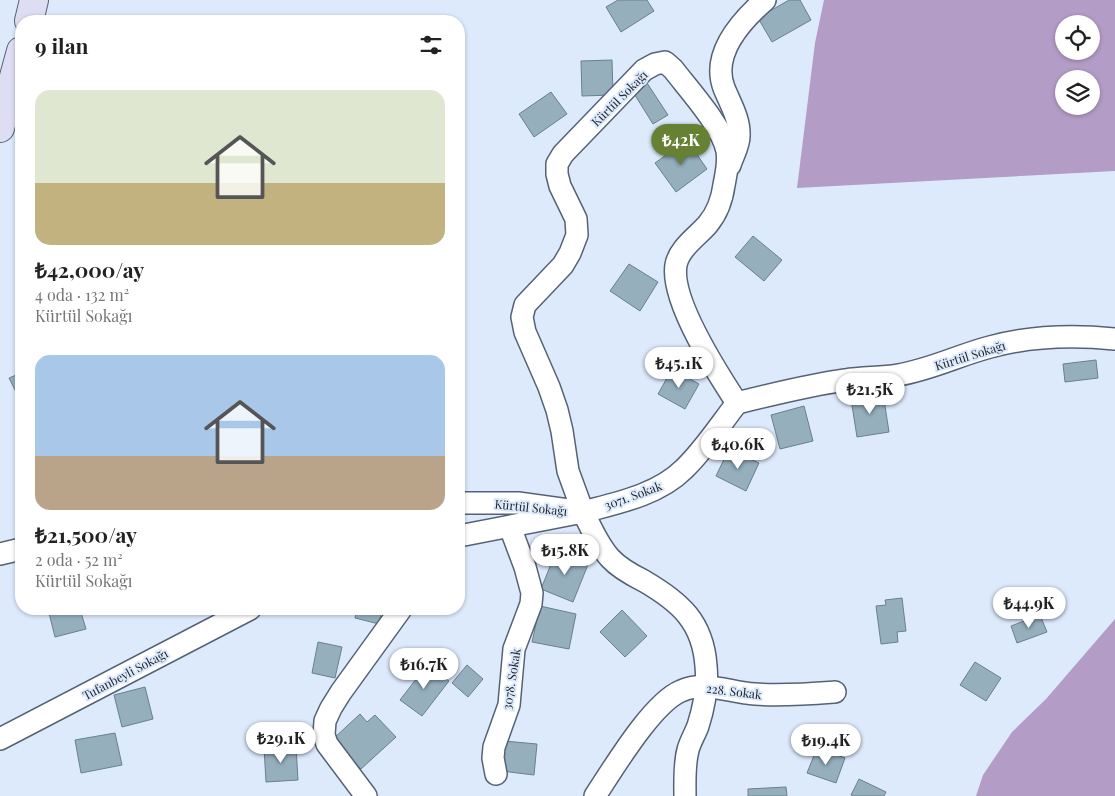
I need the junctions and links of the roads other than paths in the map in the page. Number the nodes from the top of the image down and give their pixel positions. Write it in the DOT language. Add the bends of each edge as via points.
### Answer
graph roads {
  1 [pos="34,0"];
  2 [pos="765,0"];
  3 [pos="30,15"];
  4 [pos="15,73"];
  5 [pos="0,128"];
  6 [pos="727,170"];
  7 [pos="1115,339"];
  8 [pos="737,403"];
  9 [pos="465,503"];
  10 [pos="583,512"];
  11 [pos="510,527"];
  12 [pos="465,535"];
  13 [pos="15,550"];
  14 [pos="0,554"];
  15 [pos="238,615"];
  16 [pos="397,615"];
  17 [pos="706,685"];
  18 [pos="835,692"];
  19 [pos="0,739"];
  20 [pos="496,774"];
  21 [pos="366,796"];
  22 [pos="595,796"];
  23 [pos="685,796"];
  1 -- 3 [label="main road"];
  2 -- 6 [label="street" via="739,28 722,57 723,86 740,134"];
  4 -- 5 [label="main road"];
  6 -- 8 [label="street, Kürtül Sokağı" via="718,209 681,252 676,266 678,288 694,330"];
  6 -- 10 [label="street, Kürtül Sokağı" via="724,139 665,62 644,70 556,164 560,186 576,220 577,235 563,265 524,305 522,317 524,332 557,410 568,471"];
  7 -- 8 [label="street, Kürtül Sokağı" via="1062,338 1014,342 898,375 820,384"];
  8 -- 10 [label="street, 3071. Sokak" via="684,470 668,482 650,492"];
  9 -- 10 [label="street, Kürtül Sokağı" via="518,503"];
  10 -- 11 [label="street"];
  10 -- 17 [label="street" via="609,558 665,595 694,620 703,644"];
  11 -- 12 [label="street"];
  11 -- 20 [label="street, 3078. Sokak" via="526,567 532,594 514,648 509,705 494,747"];
  13 -- 14 [label="street"];
  15 -- 19 [label="street, Tufanbeyli Sokağı"];
  16 -- 21 [label="street" via="341,692 325,721 327,744"];
  17 -- 18 [label="street, 228. Sokak" via="752,694"];
  17 -- 22 [label="street, 228. Sokak" via="682,690 666,699"];
  17 -- 23 [label="street" via="704,705 688,750"];
}
